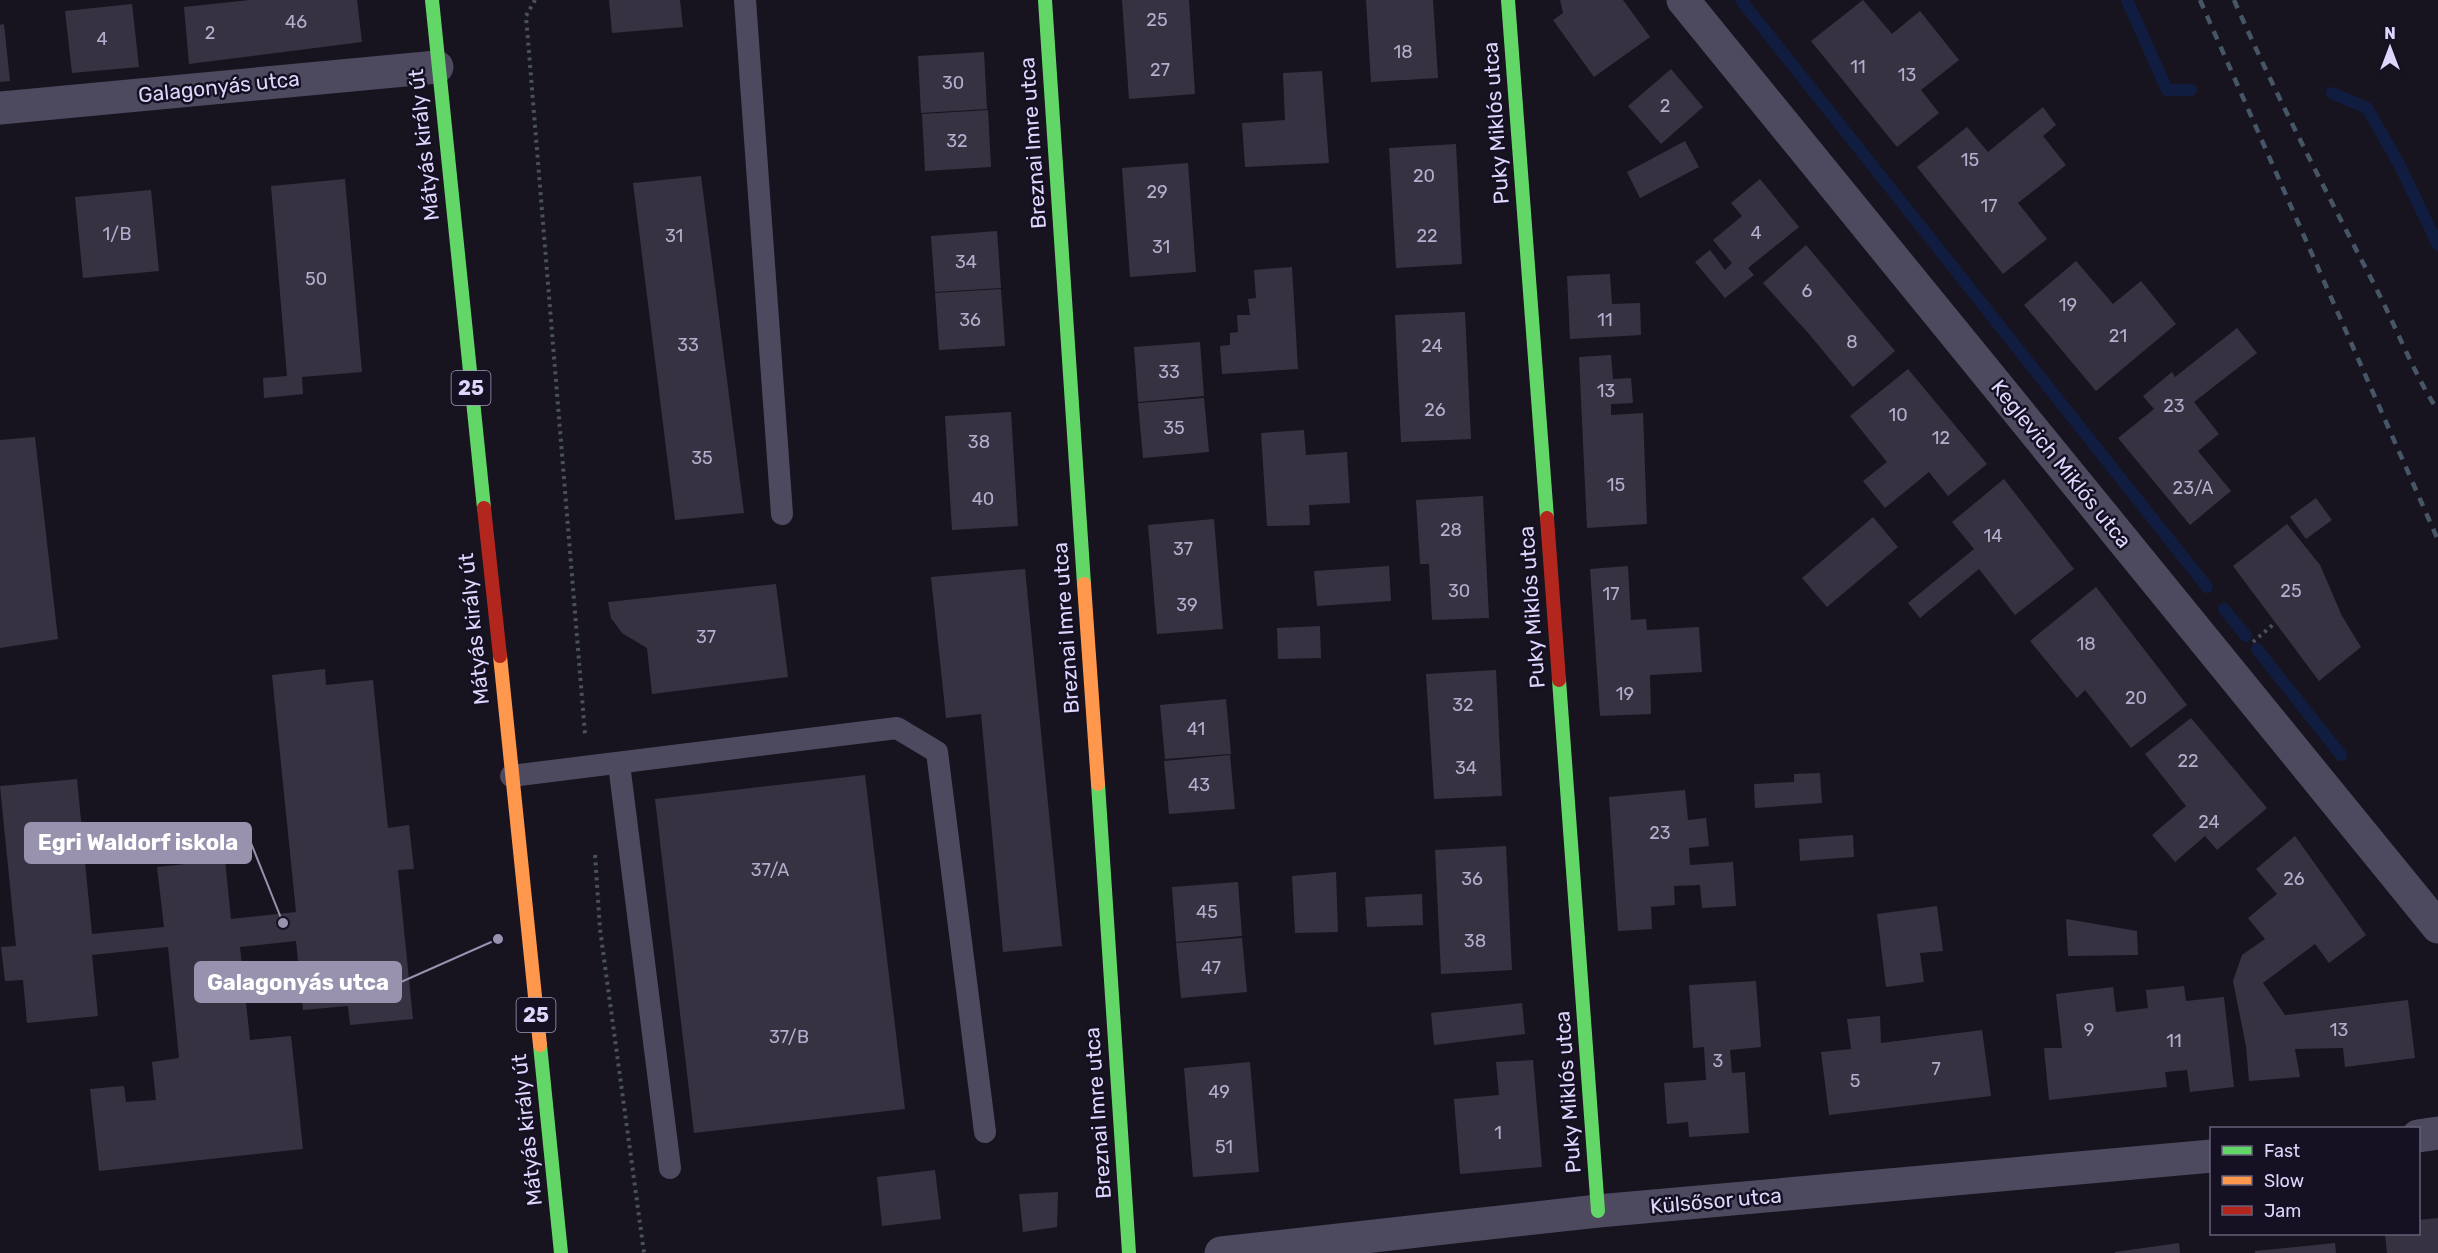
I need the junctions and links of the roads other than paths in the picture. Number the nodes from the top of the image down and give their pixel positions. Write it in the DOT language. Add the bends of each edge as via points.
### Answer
graph roads {
  1 [pos="432,0"];
  2 [pos="745,0"];
  3 [pos="1045,0"];
  4 [pos="1508,0"];
  5 [pos="1683,0"];
  6 [pos="437,67"];
  7 [pos="0,108"];
  8 [pos="782,514"];
  9 [pos="619,764"];
  10 [pos="511,776"];
  11 [pos="2438,927"];
  12 [pos="985,1132"];
  13 [pos="2438,1133"];
  14 [pos="2420,1136"];
  15 [pos="2210,1156"];
  16 [pos="670,1168"];
  17 [pos="1598,1211"];
  18 [pos="561,1253"];
  19 [pos="1129,1253"];
  20 [pos="1221,1253"];
  1 -- 6 [label="street, Mátyás király út / 25"];
  2 -- 8 [label="lane"];
  3 -- 19 [label="street, Breznai Imre utca"];
  4 -- 17 [label="street, Puky Miklós utca"];
  5 -- 11 [label="street, Keglevich Miklós utca"];
  6 -- 7 [label="street, Galagonyás utca"];
  6 -- 10 [label="street, Mátyás király út / 25"];
  9 -- 10 [label="lane"];
  9 -- 12 [label="lane" via="897,728 937,752"];
  9 -- 16 [label="lane"];
  10 -- 18 [label="street, Mátyás király út / 25"];
  13 -- 14 [label="street"];
  15 -- 17 [label="street, Külsősor utca"];
  17 -- 20 [label="street, Külsősor utca"];
}
